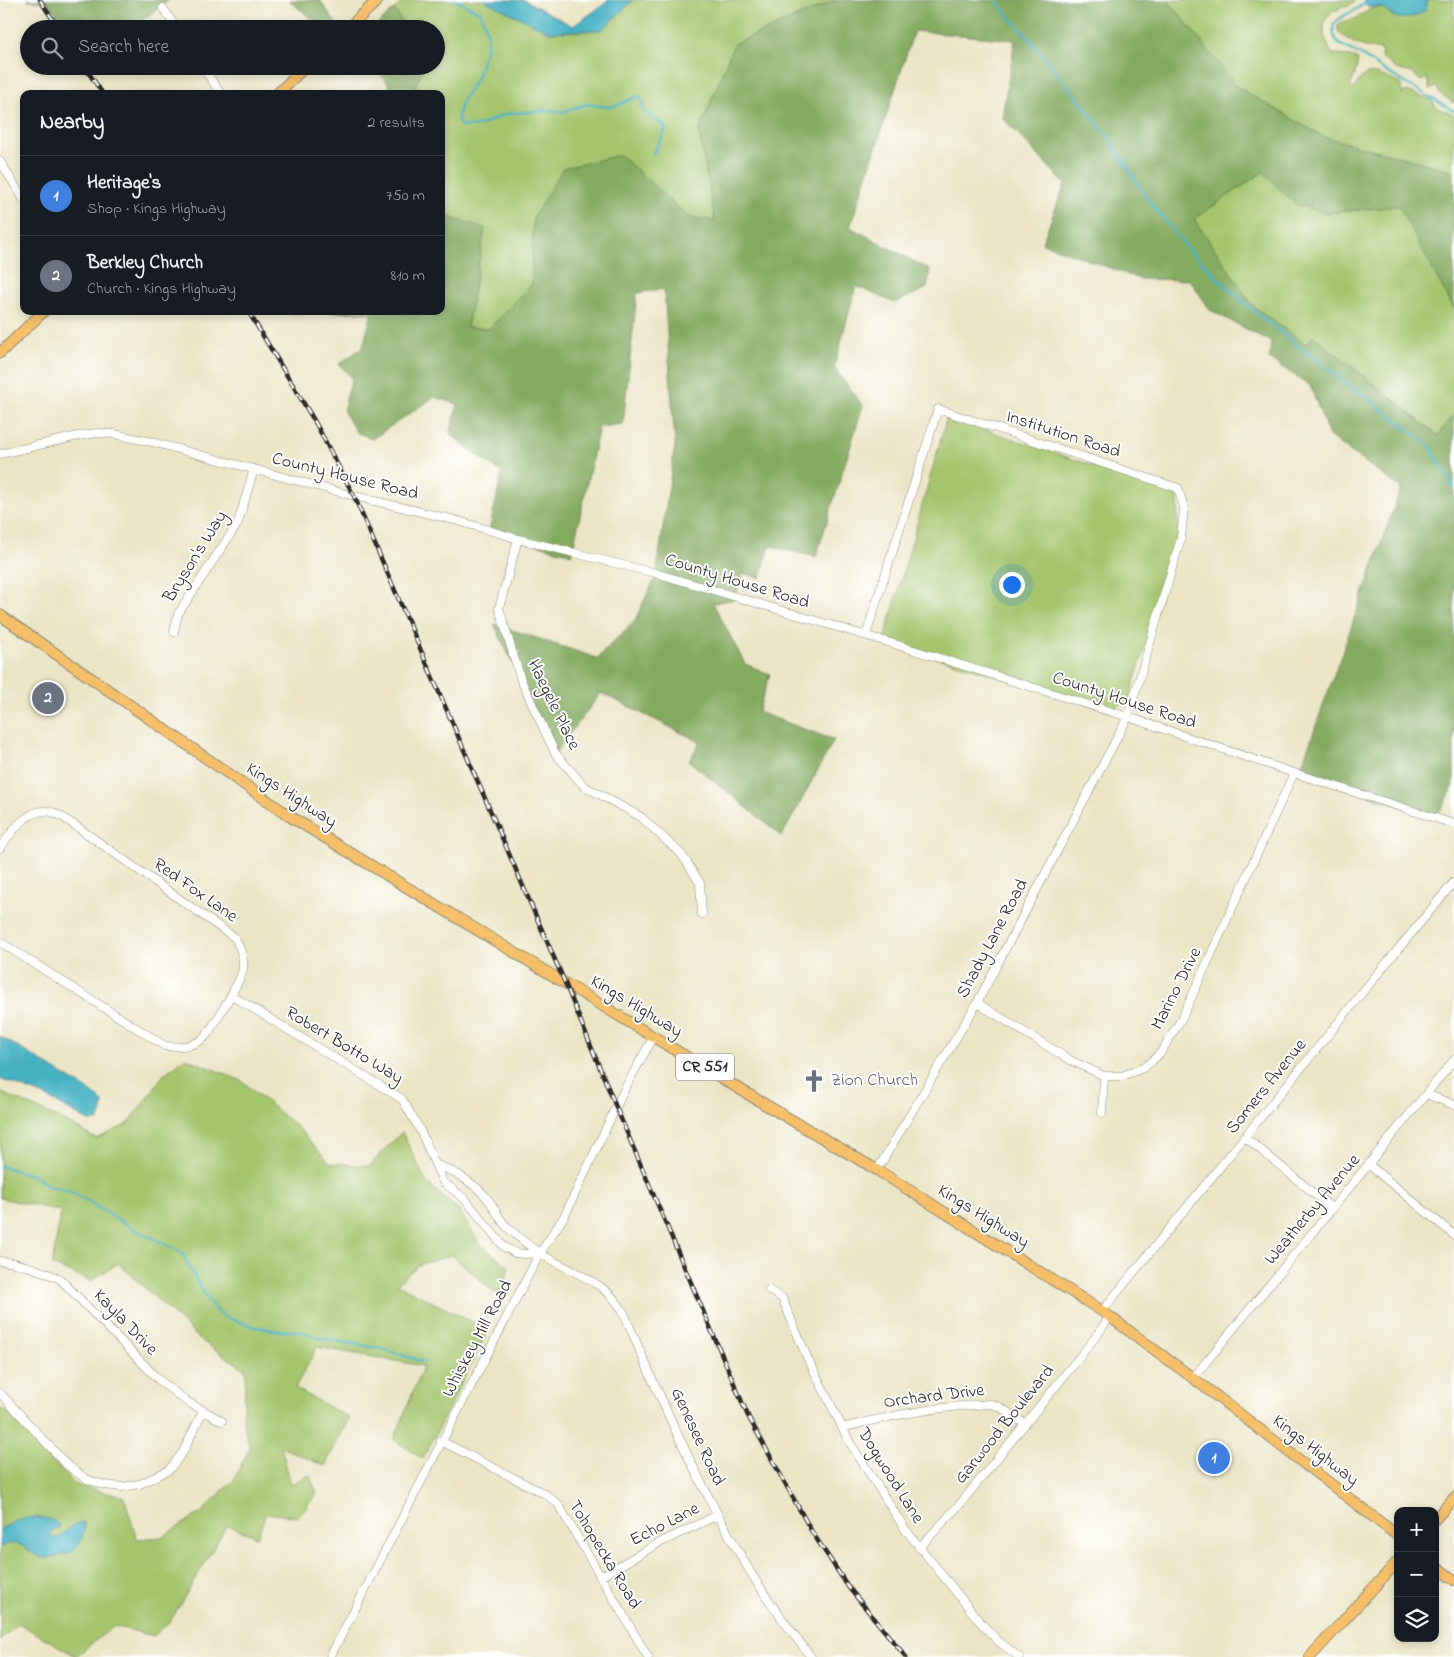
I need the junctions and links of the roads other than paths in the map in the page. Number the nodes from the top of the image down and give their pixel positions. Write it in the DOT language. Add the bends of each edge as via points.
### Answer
graph roads {
  1 [pos="378,0"];
  2 [pos="163,8"];
  3 [pos="171,20"];
  4 [pos="357,20"];
  5 [pos="208,75"];
  6 [pos="297,75"];
  7 [pos="219,90"];
  8 [pos="281,90"];
  9 [pos="0,161"];
  10 [pos="20,194"];
  11 [pos="40,315"];
  12 [pos="0,353"];
  13 [pos="0,454"];
  14 [pos="254,469"];
  15 [pos="518,539"];
  16 [pos="0,615"];
  17 [pos="174,632"];
  18 [pos="866,635"];
  19 [pos="1128,717"];
  20 [pos="1294,773"];
  21 [pos="1454,824"];
  22 [pos="0,848"];
  23 [pos="1454,882"];
  24 [pos="702,914"];
  25 [pos="0,942"];
  26 [pos="231,995"];
  27 [pos="977,1003"];
  28 [pos="654,1036"];
  29 [pos="1454,1060"];
  30 [pos="1104,1076"];
  31 [pos="1426,1094"];
  32 [pos="1454,1106"];
  33 [pos="1102,1113"];
  34 [pos="1245,1137"];
  35 [pos="437,1165"];
  36 [pos="1369,1166"];
  37 [pos="877,1170"];
  38 [pos="1333,1209"];
  39 [pos="1454,1235"];
  40 [pos="540,1253"];
  41 [pos="0,1261"];
  42 [pos="769,1290"];
  43 [pos="1106,1314"];
  44 [pos="1193,1378"];
  45 [pos="0,1393"];
  46 [pos="203,1411"];
  47 [pos="222,1421"];
  48 [pos="1025,1424"];
  49 [pos="842,1428"];
  50 [pos="441,1441"];
  51 [pos="1454,1498"];
  52 [pos="718,1515"];
  53 [pos="1439,1515"];
  54 [pos="1394,1533"];
  55 [pos="919,1548"];
  56 [pos="1394,1565"];
  57 [pos="1439,1569"];
  58 [pos="600,1577"];
  59 [pos="1454,1580"];
  60 [pos="330,1657"];
  61 [pos="648,1657"];
  62 [pos="811,1657"];
  63 [pos="1019,1657"];
  64 [pos="1310,1657"];
  1 -- 4 [label="main road"];
  2 -- 3 [label="street"];
  5 -- 7 [label="street"];
  6 -- 8 [label="main road"];
  9 -- 10 [label="street"];
  11 -- 12 [label="main road"];
  13 -- 14 [label="street, County House Road" via="78,436 108,434"];
  14 -- 15 [label="street, County House Road"];
  14 -- 17 [label="street, Bryson's Way" via="238,523 178,614"];
  15 -- 18 [label="street, County House Road" via="659,574"];
  15 -- 24 [label="street, Haegele Place" via="499,608 521,680 555,753 584,786 641,817 682,855 700,884"];
  16 -- 28 [label="main road, Kings Highway / CR 551" via="291,817"];
  18 -- 19 [label="street, County House Road"];
  18 -- 19 [label="street, Institution Road" via="938,409 1178,488 1184,508 1181,538"];
  19 -- 20 [label="street, County House Road"];
  19 -- 27 [label="street, Shady Lane Road"];
  20 -- 21 [label="street, County House Road"];
  20 -- 30 [label="street, Marino Drive" via="1182,1018 1161,1052 1143,1068 1122,1076"];
  22 -- 26 [label="street, Red Fox Lane" via="20,822 35,814 52,812 73,824 235,938 243,955 243,970"];
  23 -- 34 [label="street, Somers Avenue"];
  25 -- 26 [label="street, Red Fox Lane" via="165,1046 184,1046 204,1038"];
  26 -- 35 [label="street, Robert Botto Way" via="402,1099"];
  27 -- 30 [label="street" via="1070,1060"];
  27 -- 37 [label="street, Shady Lane Road"];
  28 -- 37 [label="main road, Kings Highway / CR 551"];
  28 -- 40 [label="street, Whiskey Mill Road" via="624,1090 565,1215"];
  29 -- 31 [label="street, Weatherby Avenue"];
  30 -- 33 [label="street"];
  31 -- 32 [label="street"];
  31 -- 36 [label="street, Weatherby Avenue"];
  34 -- 38 [label="street"];
  34 -- 43 [label="street, Somers Avenue"];
  35 -- 40 [label="street" via="480,1192 509,1229"];
  35 -- 40 [label="street, Robert Botto Way" via="444,1182 465,1199 504,1246 515,1253"];
  36 -- 38 [label="street, Weatherby Avenue"];
  36 -- 39 [label="street"];
  37 -- 43 [label="main road, Kings Highway / CR 551"];
  38 -- 44 [label="street, Weatherby Avenue"];
  40 -- 50 [label="street, Whiskey Mill Road"];
  40 -- 52 [label="street, Genesee Road" via="607,1290 620,1305 694,1470"];
  41 -- 46 [label="street, Kayla Drive" via="45,1271 60,1279 159,1380"];
  42 -- 49 [label="street, Dogwood Lane" via="782,1298"];
  43 -- 44 [label="main road, Kings Highway / CR 551"];
  43 -- 48 [label="street, Garwood Boulevard" via="1098,1334"];
  44 -- 54 [label="main road, Kings Highway / CR 551"];
  45 -- 46 [label="street" via="67,1465 86,1479 122,1487 140,1484 169,1470 183,1452"];
  46 -- 47 [label="street, Kayla Drive"];
  48 -- 49 [label="street, Orchard Drive" via="991,1404 922,1410"];
  48 -- 55 [label="street, Garwood Boulevard" via="961,1503"];
  49 -- 55 [label="street, Dogwood Lane" via="872,1480"];
  50 -- 58 [label="street, Tohopecka Road" via="553,1499"];
  50 -- 60 [label="street, Whiskey Mill Road"];
  51 -- 53 [label="main road"];
  52 -- 58 [label="street, Echo Lane" via="657,1544"];
  52 -- 62 [label="street, Genesee Road" via="768,1599"];
  55 -- 63 [label="street, Dogwood Lane" via="981,1623"];
  56 -- 64 [label="main road"];
  57 -- 59 [label="main road"];
  58 -- 61 [label="street, Tohopecka Road"];
}
